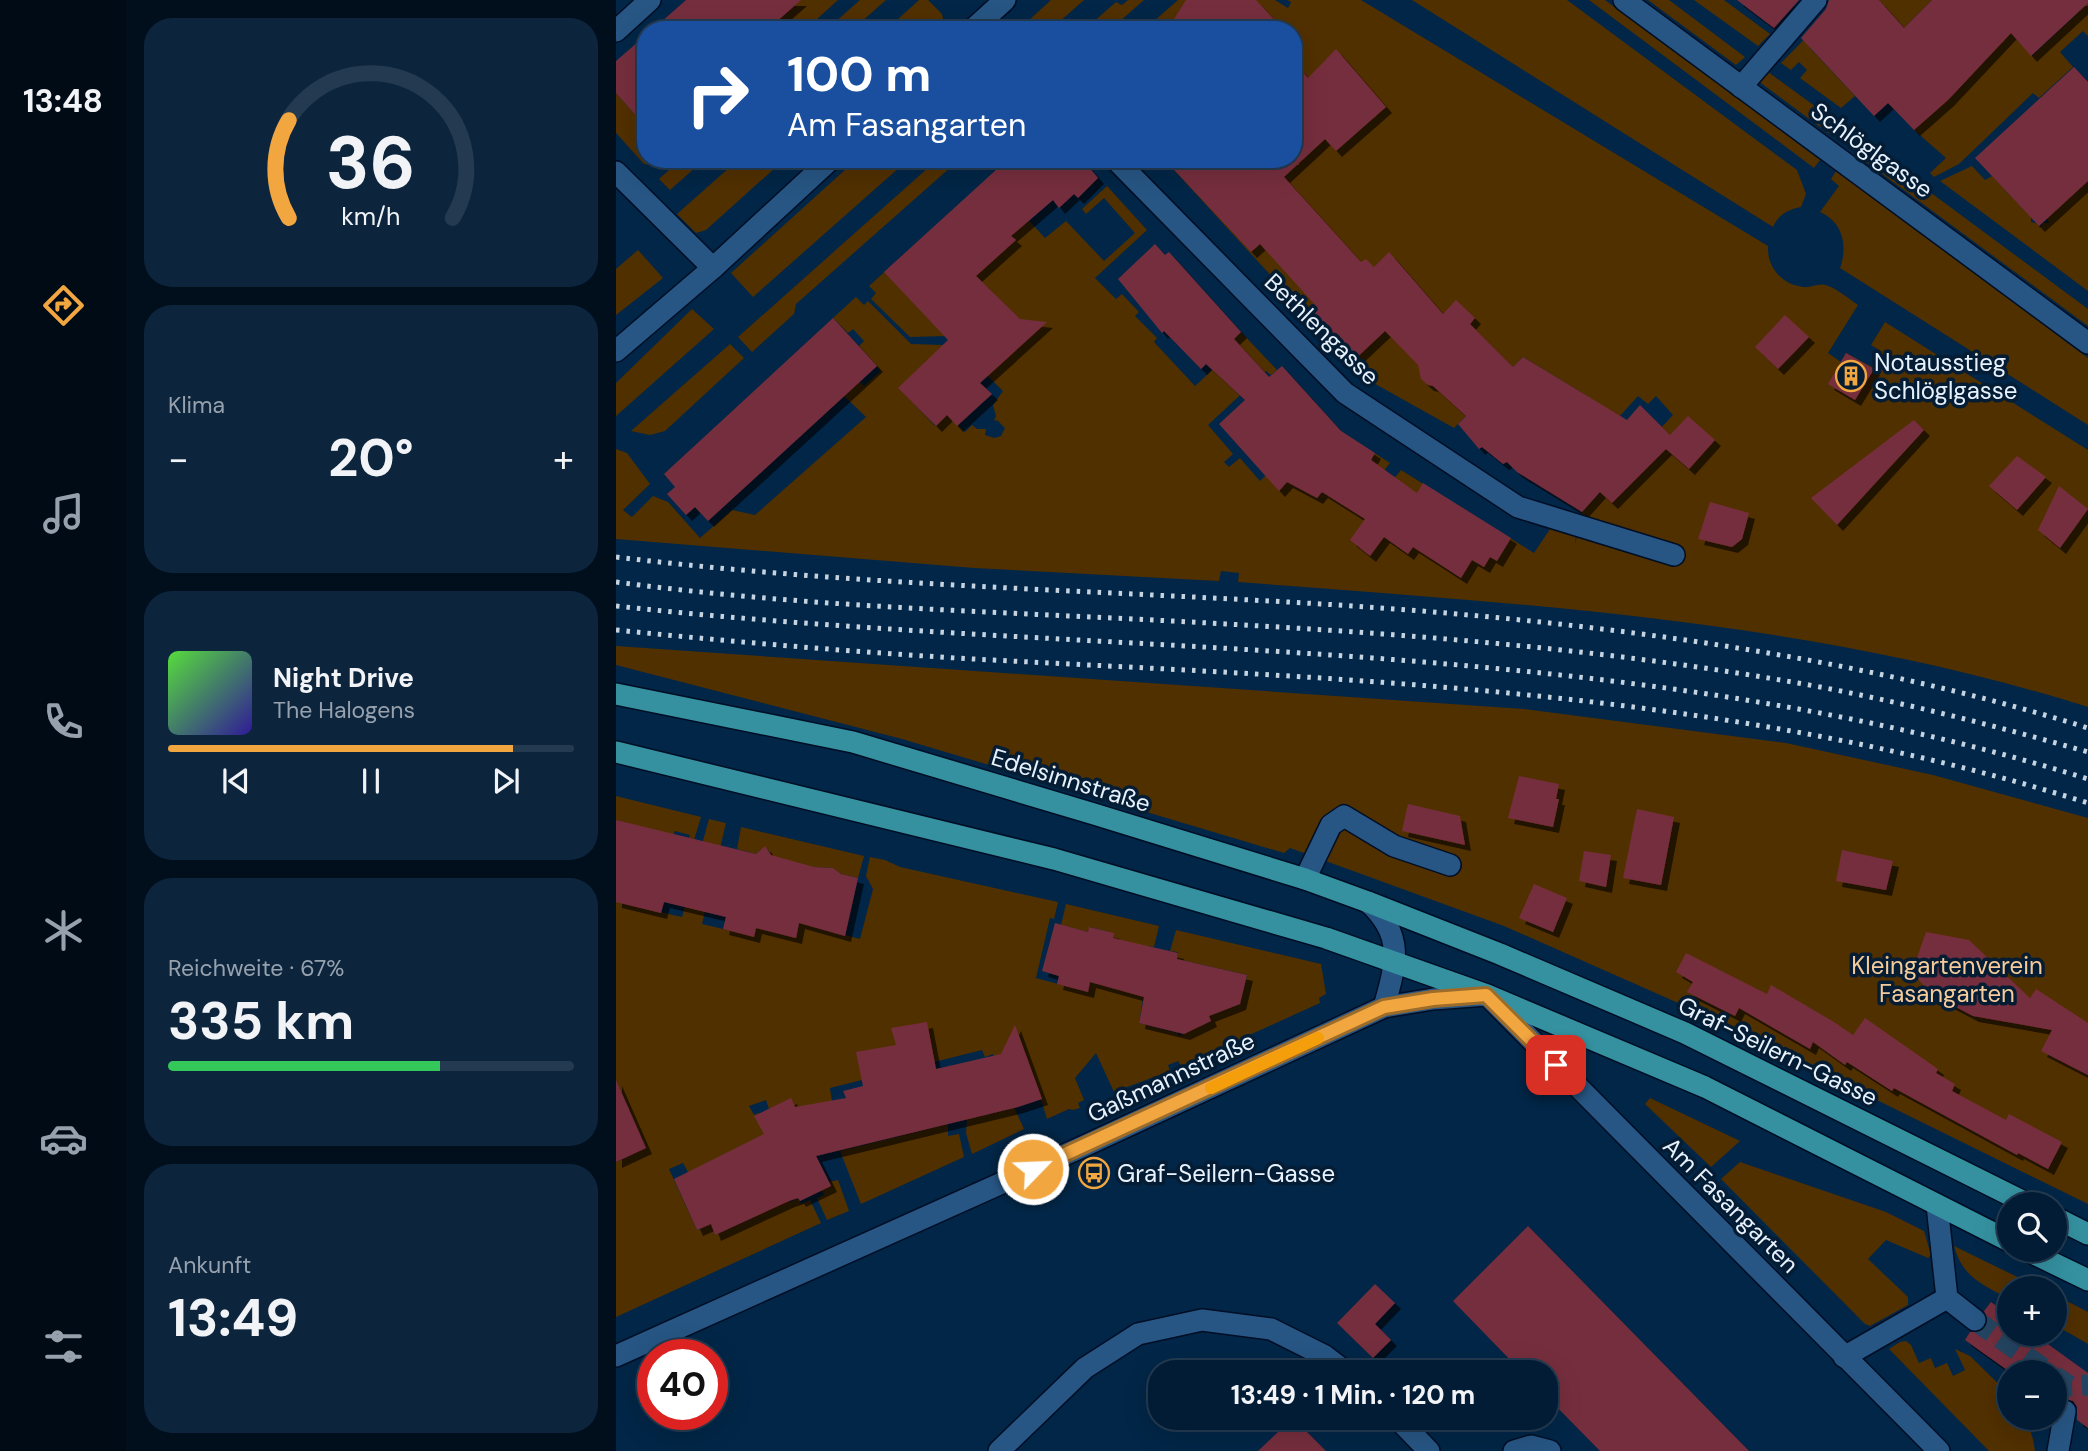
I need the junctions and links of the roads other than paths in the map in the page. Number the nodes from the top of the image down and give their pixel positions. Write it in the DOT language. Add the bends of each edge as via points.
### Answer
graph roads {
  1 [pos="650,0"];
  2 [pos="1005,0"];
  3 [pos="1624,0"];
  4 [pos="1816,0"];
  5 [pos="987,21"];
  6 [pos="616,30"];
  7 [pos="1741,87"];
  8 [pos="821,168"];
  9 [pos="1124,168"];
  10 [pos="616,172"];
  11 [pos="713,268"];
  12 [pos="2088,343"];
  13 [pos="616,351"];
  14 [pos="1674,555"];
  15 [pos="616,694"];
  16 [pos="616,752"];
  17 [pos="1450,865"];
  18 [pos="1305,879"];
  19 [pos="1368,902"];
  20 [pos="1500,954"];
  21 [pos="1394,962"];
  22 [pos="1486,995"];
  23 [pos="1384,1007"];
  24 [pos="2004,1192"];
  25 [pos="1937,1205"];
  26 [pos="2067,1224"];
  27 [pos="2088,1234"];
  28 [pos="1997,1235"];
  29 [pos="2051,1262"];
  30 [pos="2088,1280"];
  31 [pos="1947,1298"];
  32 [pos="1975,1320"];
  33 [pos="616,1356"];
  34 [pos="1844,1357"];
  35 [pos="1330,1360"];
  36 [pos="1409,1430"];
  37 [pos="2062,1430"];
  38 [pos="999,1451"];
  39 [pos="1429,1451"];
  40 [pos="1514,1451"];
  41 [pos="1549,1451"];
  42 [pos="1939,1451"];
  43 [pos="2058,1451"];
  1 -- 6 [label="street"];
  2 -- 5 [label="street"];
  3 -- 7 [label="street, Schlöglgasse"];
  4 -- 7 [label="street"];
  7 -- 12 [label="street, Schlöglgasse"];
  8 -- 11 [label="street"];
  9 -- 14 [label="street, Bethlengasse" via="1345,393 1518,507"];
  10 -- 11 [label="street"];
  11 -- 13 [label="street"];
  15 -- 18 [label="main road, Edelsinnstraße" via="853,743"];
  16 -- 21 [label="main road" via="1054,859"];
  17 -- 18 [label="street" via="1394,846 1345,816 1331,825"];
  18 -- 19 [label="main road, Edelsinnstraße"];
  19 -- 20 [label="main road, Edelsinnstraße"];
  19 -- 21 [label="street" via="1382,914 1395,939"];
  20 -- 24 [label="main road, Graf-Seilern-Gasse" via="1685,1033"];
  21 -- 22 [label="main road"];
  21 -- 23 [label="street"];
  22 -- 23 [label="street, Gaßmannstraße"];
  22 -- 25 [label="main road" via="1705,1087"];
  22 -- 34 [label="street, Am Fasangarten"];
  23 -- 33 [label="street, Gaßmannstraße"];
  25 -- 28 [label="main road"];
  25 -- 31 [label="street"];
  26 -- 27 [label="main road"];
  29 -- 30 [label="main road"];
  31 -- 32 [label="street"];
  31 -- 34 [label="street"];
  34 -- 42 [label="street, Am Fasangarten"];
  35 -- 38 [label="street" via="1271,1329 1202,1320 1138,1334 1085,1368"];
  36 -- 39 [label="street"];
  37 -- 43 [label="street"];
  40 -- 41 [label="street" via="1531,1446"];
}
